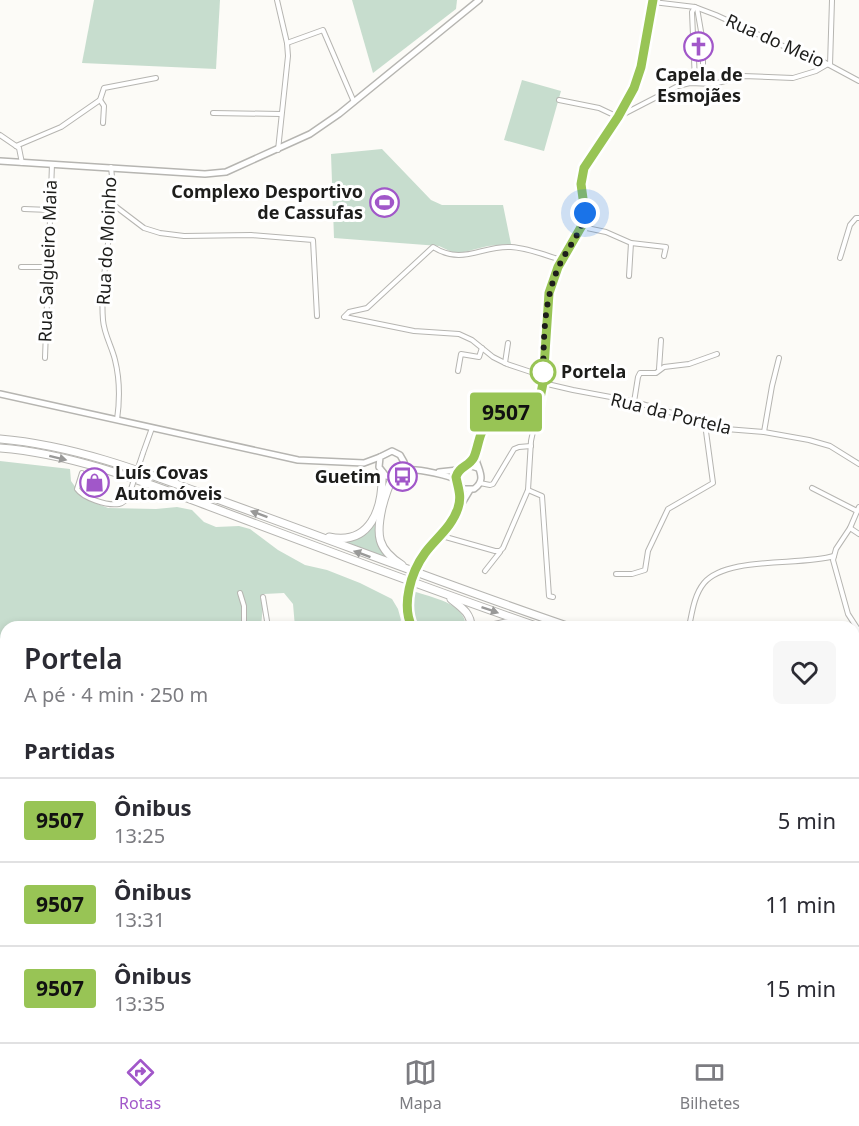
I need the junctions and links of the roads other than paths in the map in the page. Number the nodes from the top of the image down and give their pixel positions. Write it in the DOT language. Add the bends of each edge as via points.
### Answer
graph roads {
  1 [pos="277,0"];
  2 [pos="479,0"];
  3 [pos="832,0"];
  4 [pos="653,1"];
  5 [pos="696,7"];
  6 [pos="288,43"];
  7 [pos="695,60"];
  8 [pos="703,60"];
  9 [pos="829,65"];
  10 [pos="156,78"];
  11 [pos="859,81"];
  12 [pos="695,82"];
  13 [pos="703,82"];
  14 [pos="100,100"];
  15 [pos="559,100"];
  16 [pos="354,102"];
  17 [pos="213,113"];
  18 [pos="281,114"];
  19 [pos="618,117"];
  20 [pos="103,123"];
  21 [pos="0,135"];
  22 [pos="16,146"];
  23 [pos="278,150"];
  24 [pos="0,161"];
  25 [pos="22,163"];
  26 [pos="52,164"];
  27 [pos="111,167"];
  28 [pos="111,203"];
  29 [pos="24,210"];
  30 [pos="50,210"];
  31 [pos="859,218"];
  32 [pos="582,227"];
  33 [pos="631,243"];
  34 [pos="664,256"];
  35 [pos="840,258"];
  36 [pos="562,261"];
  37 [pos="21,267"];
  38 [pos="47,267"];
  39 [pos="629,276"];
  40 [pos="317,316"];
  41 [pos="661,340"];
  42 [pos="508,343"];
  43 [pos="482,348"];
  44 [pos="717,354"];
  45 [pos="45,358"];
  46 [pos="779,358"];
  47 [pos="505,363"];
  48 [pos="659,370"];
  49 [pos="458,371"];
  50 [pos="543,379"];
  51 [pos="0,394"];
  52 [pos="634,402"];
  53 [pos="537,413"];
  54 [pos="117,420"];
  55 [pos="705,424"];
  56 [pos="152,428"];
  57 [pos="764,432"];
  58 [pos="0,439"];
  59 [pos="531,446"];
  60 [pos="0,448"];
  61 [pos="475,455"];
  62 [pos="380,457"];
  63 [pos="404,462"];
  64 [pos="364,463"];
  65 [pos="859,464"];
  66 [pos="468,465"];
  67 [pos="478,468"];
  68 [pos="381,470"];
  69 [pos="458,470"];
  70 [pos="82,473"];
  71 [pos="397,475"];
  72 [pos="457,481"];
  73 [pos="480,483"];
  74 [pos="460,487"];
  75 [pos="812,488"];
  76 [pos="470,490"];
  77 [pos="528,490"];
  78 [pos="458,509"];
  79 [pos="858,509"];
  80 [pos="850,528"];
  81 [pos="314,534"];
  82 [pos="859,534"];
  83 [pos="442,536"];
  84 [pos="500,551"];
  85 [pos="834,556"];
  86 [pos="418,565"];
  87 [pos="411,571"];
  88 [pos="485,571"];
  89 [pos="616,574"];
  90 [pos="409,590"];
  91 [pos="240,593"];
  92 [pos="443,594"];
  93 [pos="263,597"];
  94 [pos="553,597"];
  95 [pos="244,621"];
  96 [pos="267,621"];
  97 [pos="409,621"];
  98 [pos="471,621"];
  99 [pos="521,621"];
  100 [pos="553,621"];
  101 [pos="690,621"];
  102 [pos="853,621"];
  1 -- 6 [label="street"];
  2 -- 16 [label="main road"];
  3 -- 9 [label="street"];
  4 -- 5 [label="street, Rua do Meio"];
  4 -- 19 [label="main road" via="638,78"];
  5 -- 7 [label="street" via="692,12"];
  5 -- 8 [label="street"];
  5 -- 9 [label="street, Rua do Meio"];
  6 -- 16 [label="street" via="323,30"];
  6 -- 18 [label="street"];
  7 -- 8 [label="street"];
  7 -- 12 [label="street"];
  8 -- 13 [label="street"];
  9 -- 11 [label="street, Rua do Meio"];
  9 -- 13 [label="street" via="793,78 743,76 714,84"];
  10 -- 14 [label="street" via="104,88"];
  12 -- 13 [label="street"];
  12 -- 19 [label="street" via="678,86"];
  14 -- 20 [label="street" via="104,106"];
  14 -- 22 [label="street" via="61,127"];
  15 -- 19 [label="street" via="592,106"];
  16 -- 23 [label="main road" via="310,134"];
  17 -- 18 [label="street"];
  18 -- 23 [label="street"];
  19 -- 32 [label="main road" via="584,168"];
  21 -- 22 [label="street"];
  22 -- 25 [label="street"];
  23 -- 27 [label="main road" via="226,172"];
  24 -- 25 [label="main road"];
  25 -- 26 [label="main road"];
  26 -- 27 [label="main road"];
  26 -- 30 [label="street, Rua Salgueiro Maia"];
  27 -- 28 [label="street, Rua do Moinho"];
  28 -- 40 [label="street" via="144,228 160,233 313,240"];
  28 -- 54 [label="street, Rua do Moinho" via="103,322 118,376"];
  29 -- 30 [label="street"];
  30 -- 38 [label="street, Rua Salgueiro Maia"];
  31 -- 35 [label="street" via="850,225"];
  32 -- 33 [label="street"];
  32 -- 36 [label="main road"];
  33 -- 34 [label="street" via="666,247"];
  33 -- 39 [label="street"];
  36 -- 43 [label="street, Rua da Portela" via="510,247 458,256 433,248 367,308 344,317 414,331 459,334"];
  36 -- 50 [label="main road" via="549,293"];
  37 -- 38 [label="street"];
  38 -- 45 [label="street, Rua Salgueiro Maia"];
  41 -- 48 [label="street"];
  42 -- 47 [label="street"];
  43 -- 47 [label="street, Rua da Portela"];
  43 -- 49 [label="street" via="479,357 461,354"];
  44 -- 48 [label="street"];
  46 -- 57 [label="street"];
  47 -- 50 [label="street, Rua da Portela"];
  48 -- 52 [label="street" via="640,373"];
  50 -- 52 [label="street, Rua da Portela" via="573,390"];
  50 -- 53 [label="main road"];
  51 -- 54 [label="main road"];
  52 -- 55 [label="street, Rua da Portela"];
  53 -- 59 [label="street"];
  53 -- 61 [label="main road" via="512,411 490,420"];
  54 -- 56 [label="main road"];
  55 -- 57 [label="street, Rua da Portela"];
  55 -- 89 [label="street" via="713,483 668,509 648,551 645,570"];
  56 -- 64 [label="main road" via="298,460"];
  56 -- 70 [label="street, bridge" via="129,495 120,504 84,496 77,489"];
  57 -- 65 [label="street, Rua da Portela" via="830,446"];
  81 -- 58 [label="highway, one-way" via="101,459"];
  59 -- 73 [label="street" via="514,449 493,484"];
  59 -- 77 [label="street"];
  60 -- 92 [label="highway, one-way" via="48,455 142,482"];
  61 -- 66 [label="main road"];
  61 -- 67 [label="main road"];
  62 -- 63 [label="main road" via="396,452"];
  62 -- 64 [label="main road"];
  62 -- 68 [label="main road"];
  63 -- 69 [label="main road" via="444,473"];
  63 -- 71 [label="main road"];
  64 -- 68 [label="main road"];
  66 -- 67 [label="main road"];
  66 -- 69 [label="main road"];
  67 -- 73 [label="main road"];
  68 -- 71 [label="main road"];
  68 -- 81 [label="highway" via="377,508 363,532 337,539"];
  69 -- 72 [label="main road"];
  71 -- 72 [label="main road" via="415,470"];
  71 -- 87 [label="highway" via="387,488 379,536 387,554"];
  72 -- 74 [label="main road"];
  73 -- 76 [label="main road"];
  74 -- 76 [label="main road"];
  74 -- 78 [label="main road"];
  75 -- 79 [label="street"];
  76 -- 78 [label="main road"];
  77 -- 84 [label="street"];
  77 -- 94 [label="street" via="542,496 549,596"];
  78 -- 83 [label="main road"];
  79 -- 80 [label="street"];
  80 -- 82 [label="street"];
  80 -- 85 [label="street"];
  87 -- 81 [label="highway, one-way"];
  83 -- 84 [label="street"];
  83 -- 86 [label="main road"];
  84 -- 88 [label="street"];
  85 -- 101 [label="street" via="746,566 712,576 696,598"];
  85 -- 102 [label="street"];
  87 -- 100 [label="highway"];
  90 -- 97 [label="main road" via="406,613"];
  91 -- 95 [label="street"];
  92 -- 98 [label="highway" via="465,609"];
  92 -- 99 [label="highway, one-way"];
  93 -- 96 [label="street"];
}
